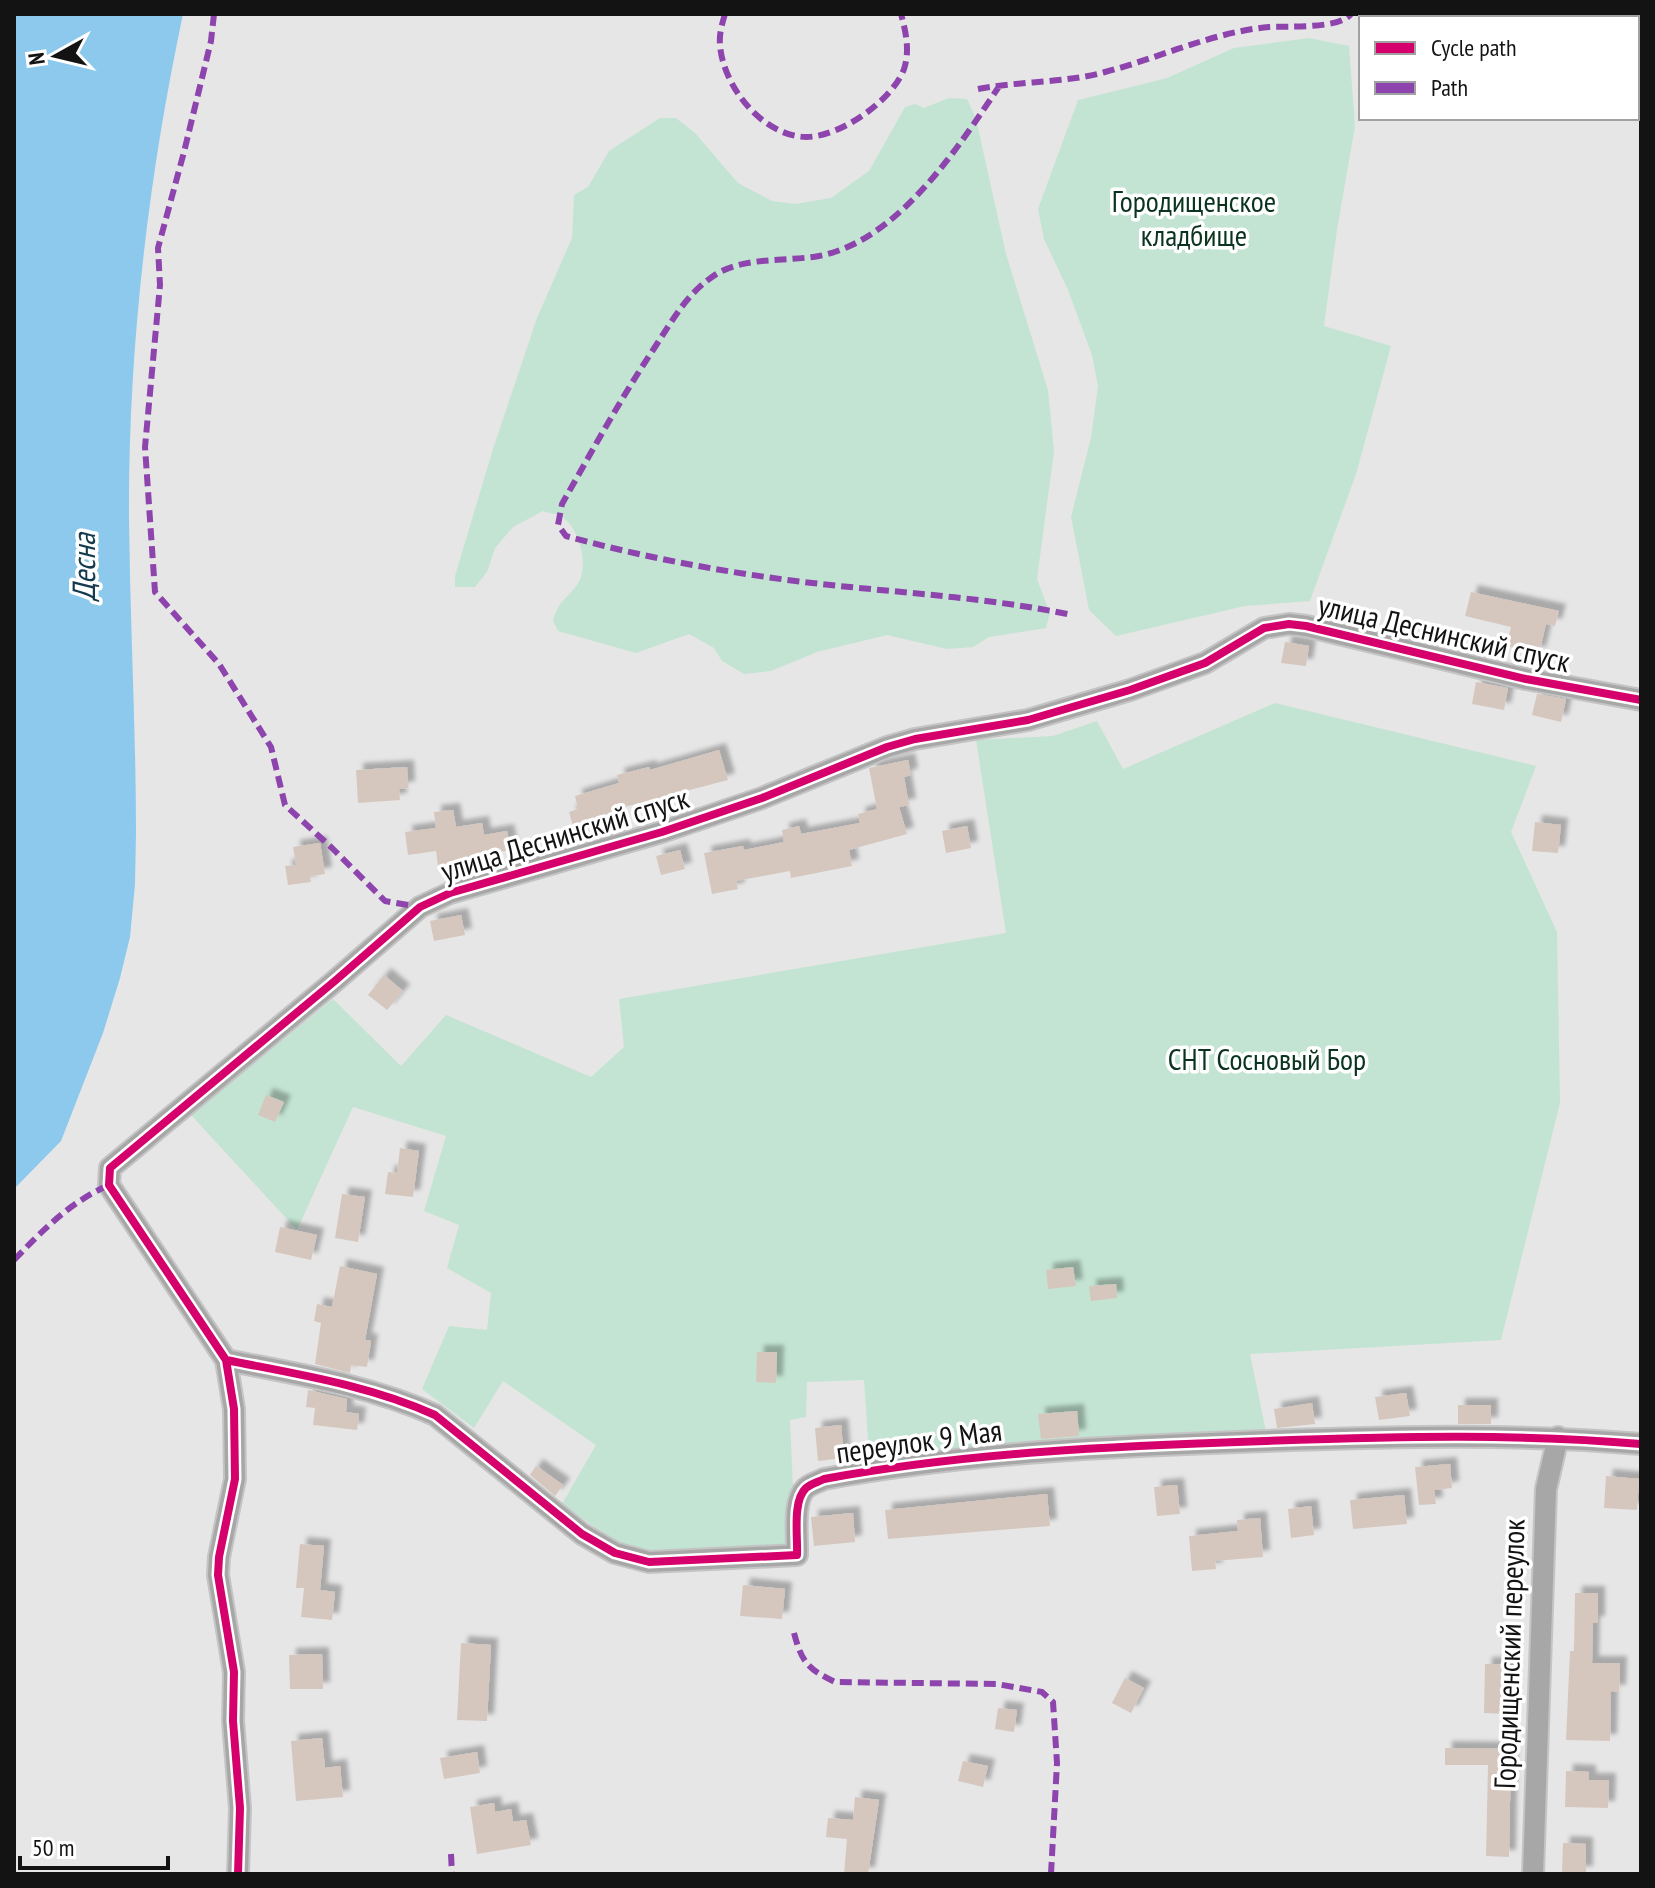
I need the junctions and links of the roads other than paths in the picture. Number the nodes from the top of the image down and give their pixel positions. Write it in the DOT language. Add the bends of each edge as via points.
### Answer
graph roads {
  1 [pos="1641,700"];
  2 [pos="226,1360"];
  3 [pos="1558,1437"];
  4 [pos="1641,1444"];
  5 [pos="238,1874"];
  6 [pos="1533,1874"];
  1 -- 2 [label="street, улица Деснинский спуск" via="1526,679 1306,626 1264,628 1205,663 1130,690 1028,720 887,747 748,803 430,902 110,1168 109,1185"];
  2 -- 3 [label="street, переулок 9 Мая" via="326,1380 435,1415 582,1534 615,1553 649,1562 797,1555 798,1508 807,1486 938,1460 1100,1446"];
  2 -- 5 [label="street, улица Деснинский спуск" via="237,1447 218,1575 234,1672"];
  3 -- 4 [label="street, переулок 9 Мая"];
  3 -- 6 [label="street, Городищенский переулок" via="1546,1489"];
}
